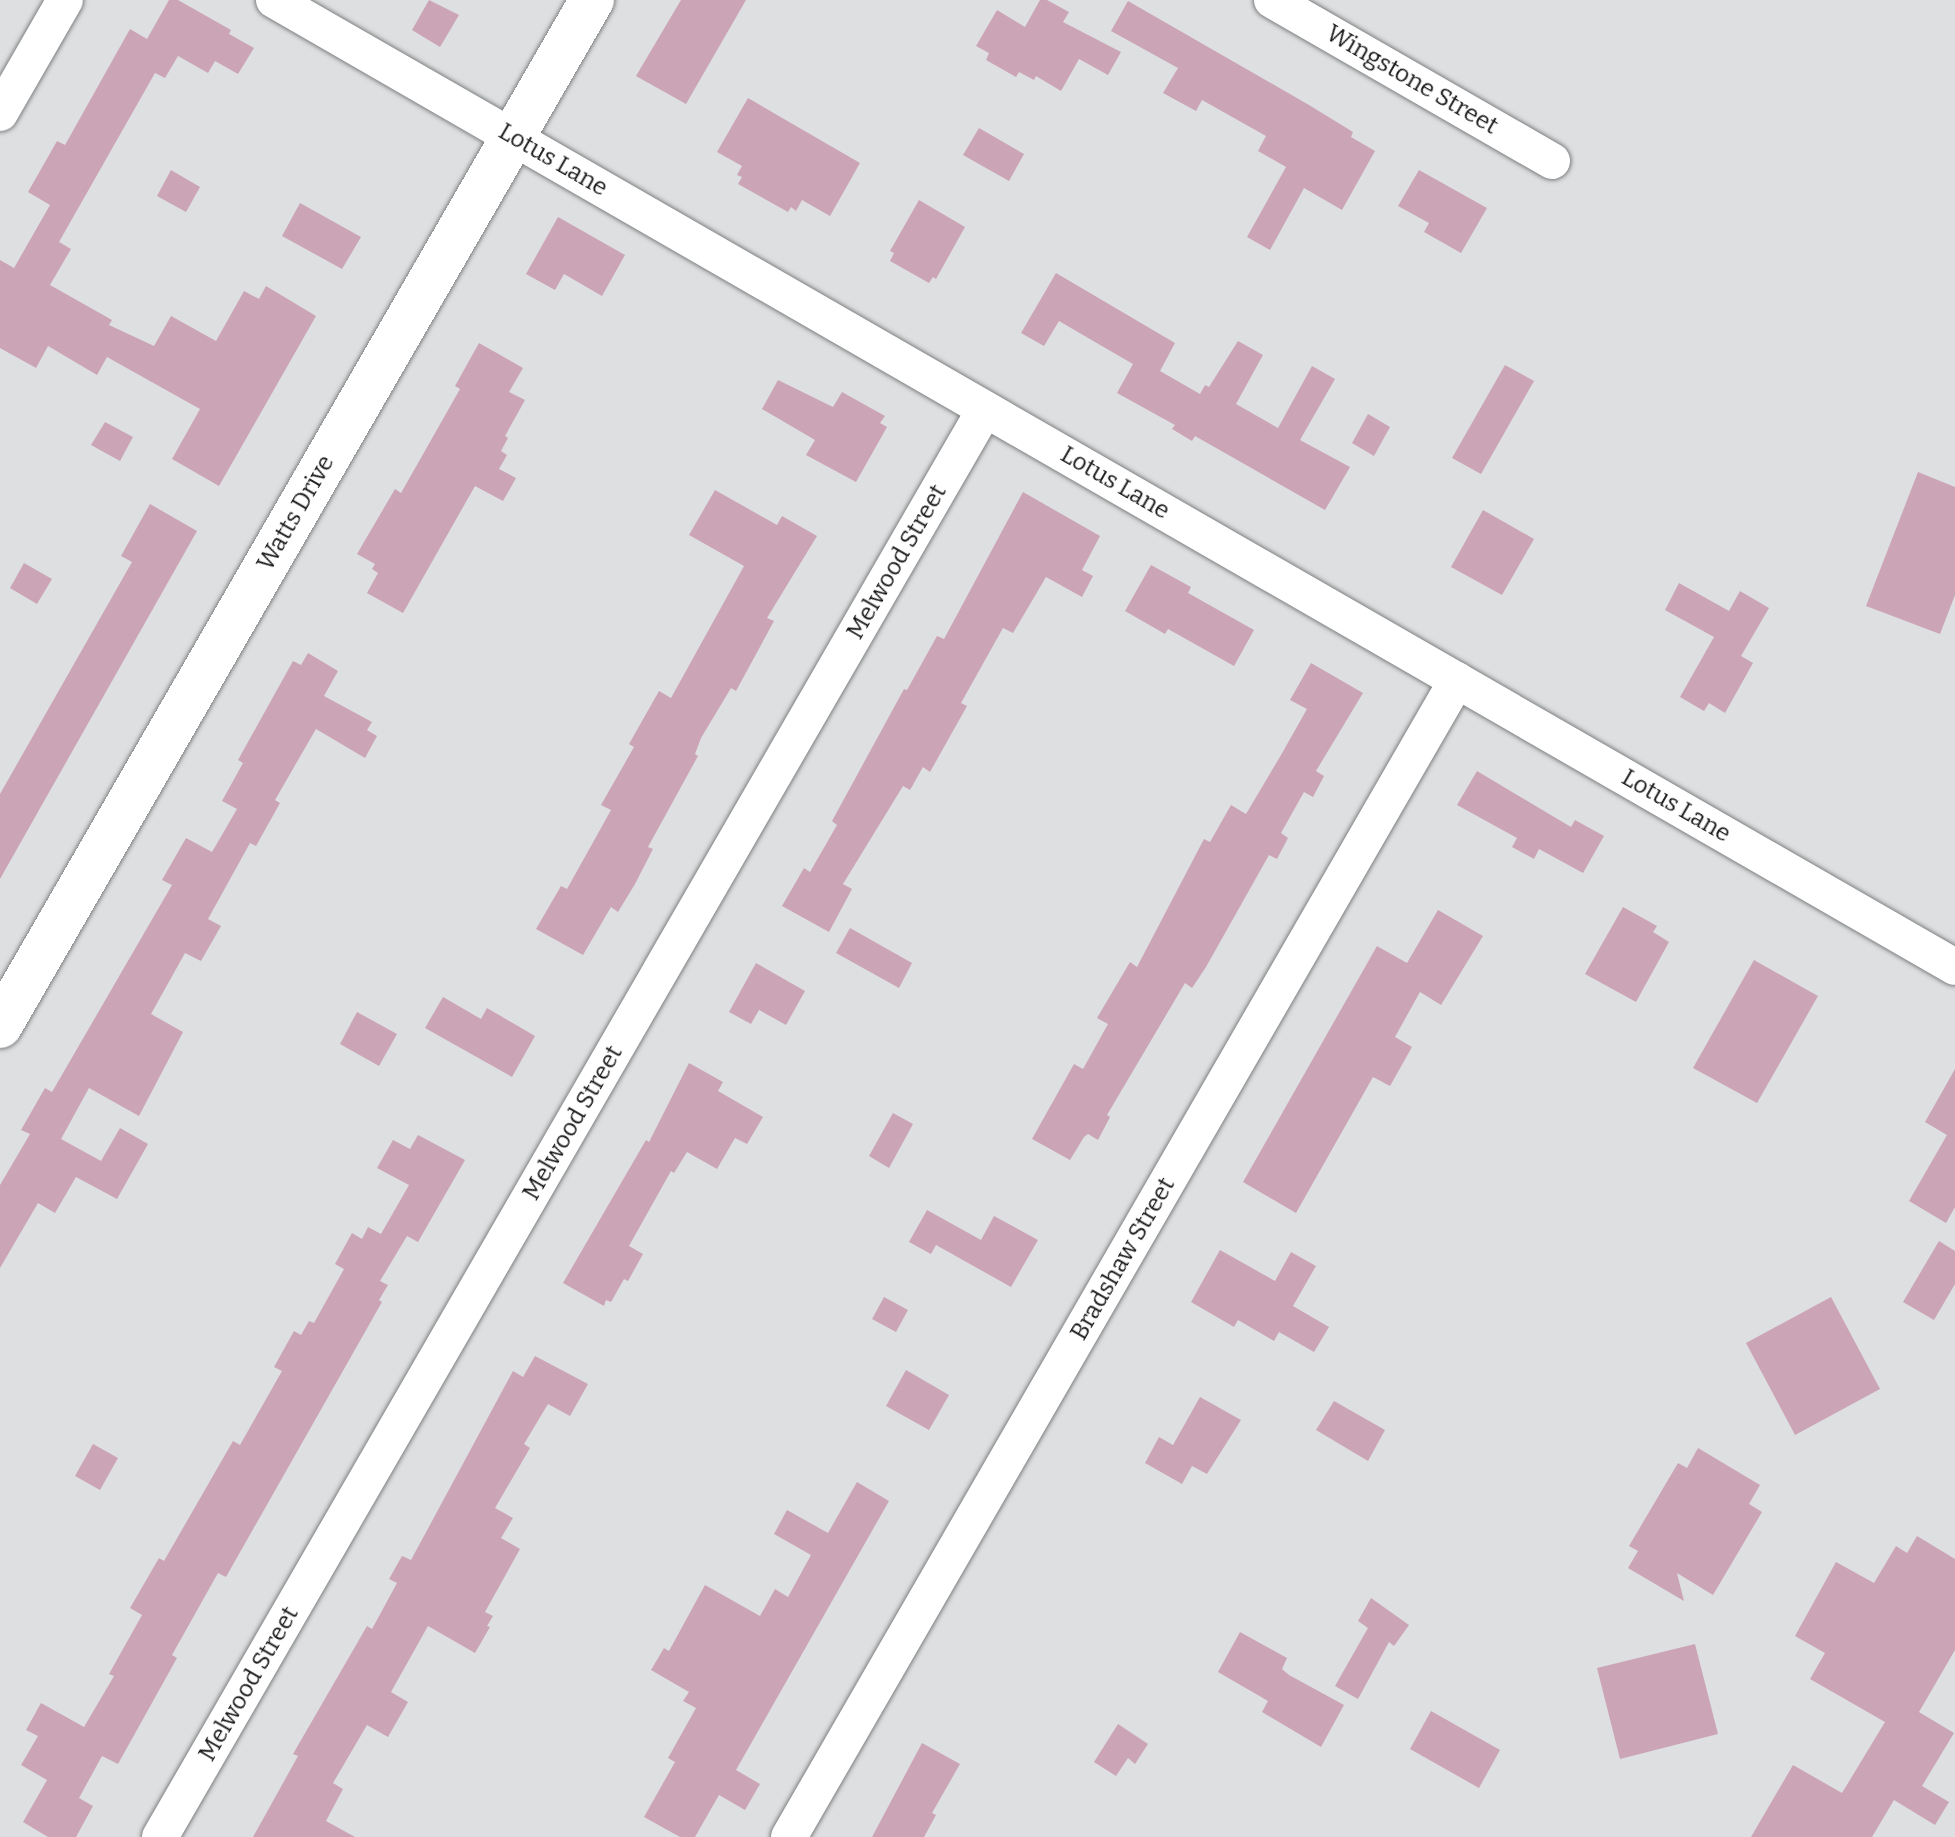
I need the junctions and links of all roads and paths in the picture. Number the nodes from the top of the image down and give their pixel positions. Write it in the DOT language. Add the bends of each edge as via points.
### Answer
graph roads {
  1 [pos="65,0"];
  2 [pos="274,0"];
  3 [pos="592,0"];
  4 [pos="1272,0"];
  5 [pos="0,113"];
  6 [pos="513,137"];
  7 [pos="1552,161"];
  8 [pos="985,409"];
  9 [pos="1457,680"];
  10 [pos="1955,967"];
  11 [pos="0,1026"];
  12 [pos="160,1837"];
  13 [pos="789,1837"];
  1 -- 5 [label="street"];
  2 -- 6 [label="street, Lotus Lane"];
  3 -- 6 [label="street, Watts Drive"];
  4 -- 7 [label="street, Wingstone Street"];
  6 -- 8 [label="street, Lotus Lane"];
  6 -- 11 [label="street, Watts Drive"];
  8 -- 9 [label="street, Lotus Lane"];
  8 -- 12 [label="street, Melwood Street"];
  9 -- 10 [label="street, Lotus Lane"];
  9 -- 13 [label="street, Bradshaw Street"];
}
